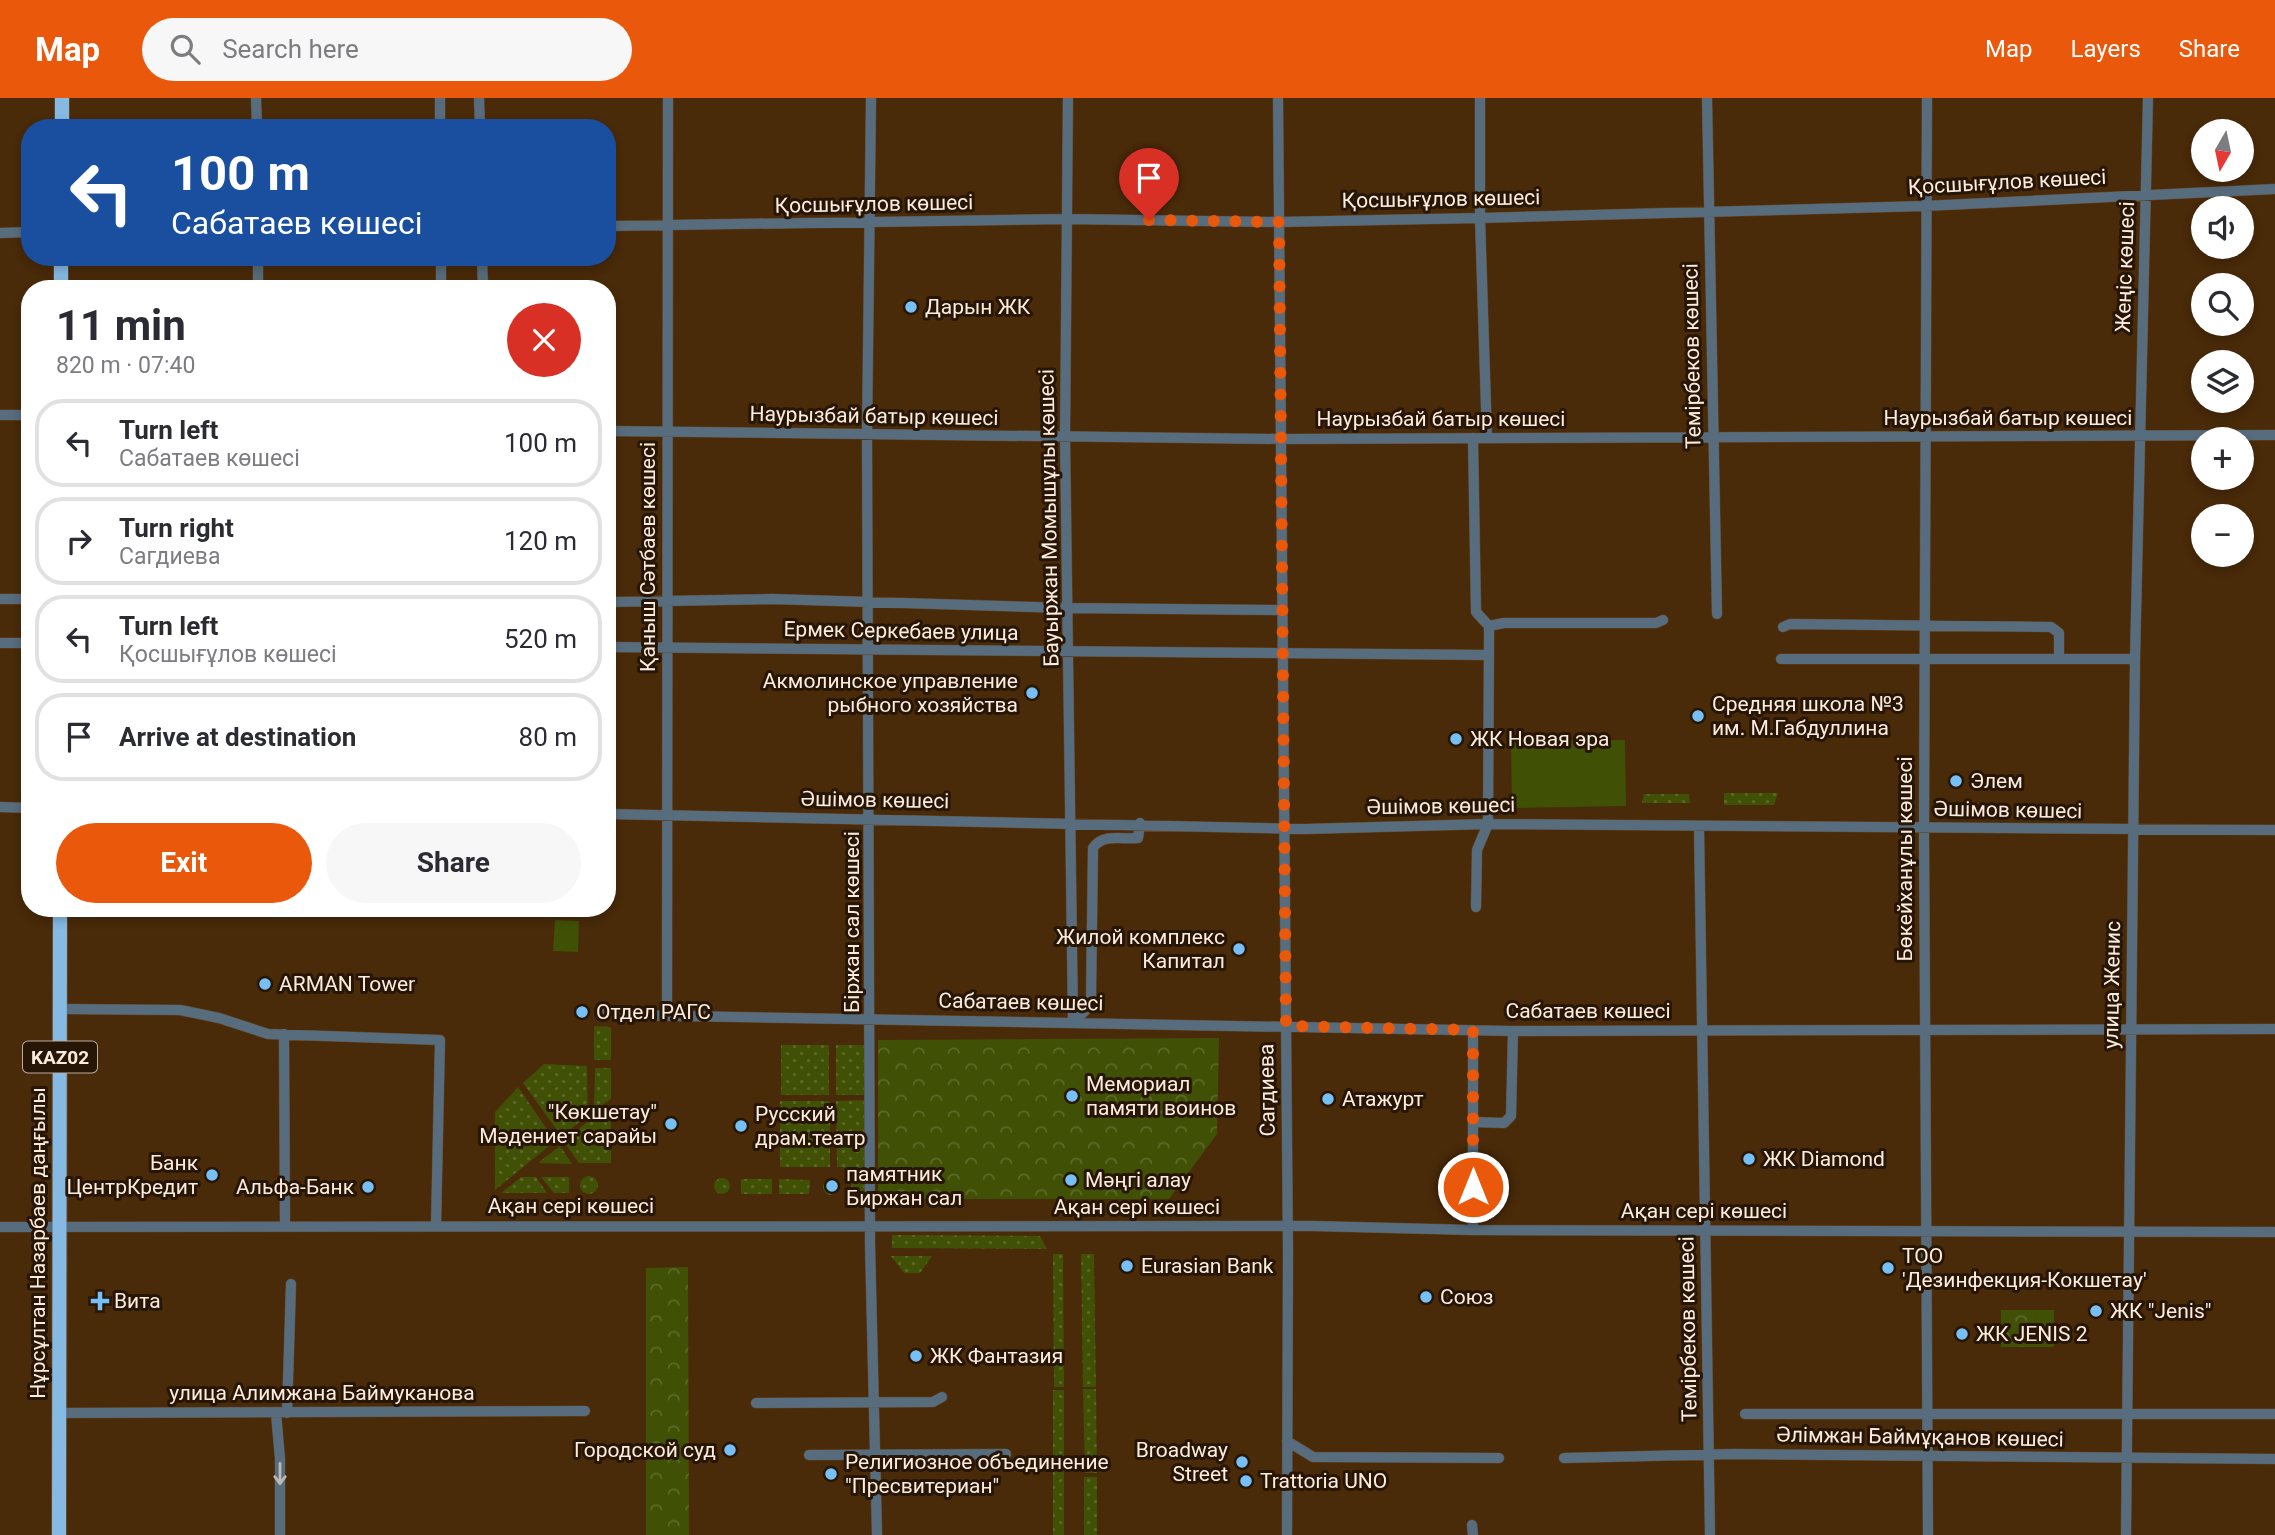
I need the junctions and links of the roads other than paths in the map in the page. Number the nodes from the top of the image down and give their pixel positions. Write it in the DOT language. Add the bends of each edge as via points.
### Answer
graph roads {
  1 [pos="62,98"];
  2 [pos="256,98"];
  3 [pos="440,98"];
  4 [pos="479,98"];
  5 [pos="668,98"];
  6 [pos="871,98"];
  7 [pos="1068,98"];
  8 [pos="1278,98"];
  9 [pos="1480,98"];
  10 [pos="1707,98"];
  11 [pos="1927,98"];
  12 [pos="2148,98"];
  13 [pos="62,119"];
  14 [pos="257,119"];
  15 [pos="440,119"];
  16 [pos="480,119"];
  17 [pos="2275,190"];
  18 [pos="2146,194"];
  19 [pos="1924,206"];
  20 [pos="1710,213"];
  21 [pos="1480,218"];
  22 [pos="1067,219"];
  23 [pos="1279,222"];
  24 [pos="870,223"];
  25 [pos="616,226"];
  26 [pos="668,227"];
  27 [pos="21,232"];
  28 [pos="0,233"];
  29 [pos="0,415"];
  30 [pos="21,415"];
  31 [pos="616,431"];
  32 [pos="668,433"];
  33 [pos="867,435"];
  34 [pos="2275,435"];
  35 [pos="2139,436"];
  36 [pos="1065,437"];
  37 [pos="1474,438"];
  38 [pos="1487,438"];
  39 [pos="1925,438"];
  40 [pos="1281,439"];
  41 [pos="1713,439"];
  42 [pos="0,599"];
  43 [pos="21,599"];
  44 [pos="616,602"];
  45 [pos="668,602"];
  46 [pos="869,603"];
  47 [pos="1068,608"];
  48 [pos="1282,610"];
  49 [pos="1717,614"];
  50 [pos="1663,620"];
  51 [pos="1924,624"];
  52 [pos="1489,626"];
  53 [pos="1783,627"];
  54 [pos="0,643"];
  55 [pos="21,643"];
  56 [pos="616,647"];
  57 [pos="667,648"];
  58 [pos="869,649"];
  59 [pos="1069,652"];
  60 [pos="1283,654"];
  61 [pos="1489,655"];
  62 [pos="1924,658"];
  63 [pos="1781,659"];
  64 [pos="2059,659"];
  65 [pos="2135,659"];
  66 [pos="0,807"];
  67 [pos="21,808"];
  68 [pos="616,814"];
  69 [pos="666,814"];
  70 [pos="870,820"];
  71 [pos="1072,821"];
  72 [pos="1140,823"];
  73 [pos="1488,824"];
  74 [pos="1699,827"];
  75 [pos="1283,828"];
  76 [pos="1924,829"];
  77 [pos="2275,830"];
  78 [pos="2133,831"];
  79 [pos="1476,907"];
  80 [pos="60,917"];
  81 [pos="60,1009"];
  82 [pos="607,1011"];
  83 [pos="667,1016"];
  84 [pos="872,1019"];
  85 [pos="1073,1022"];
  86 [pos="1286,1026"];
  87 [pos="2130,1029"];
  88 [pos="2275,1029"];
  89 [pos="1473,1030"];
  90 [pos="1513,1031"];
  91 [pos="1702,1031"];
  92 [pos="1926,1031"];
  93 [pos="284,1034"];
  94 [pos="1473,1122"];
  95 [pos="285,1224"];
  96 [pos="436,1225"];
  97 [pos="871,1226"];
  98 [pos="1288,1226"];
  99 [pos="0,1227"];
  100 [pos="60,1227"];
  101 [pos="1473,1230"];
  102 [pos="1705,1231"];
  103 [pos="1926,1231"];
  104 [pos="2129,1232"];
  105 [pos="2275,1232"];
  106 [pos="291,1284"];
  107 [pos="942,1397"];
  108 [pos="875,1402"];
  109 [pos="755,1403"];
  110 [pos="585,1411"];
  111 [pos="2128,1412"];
  112 [pos="58,1413"];
  113 [pos="276,1413"];
  114 [pos="287,1413"];
  115 [pos="1927,1413"];
  116 [pos="1745,1414"];
  117 [pos="2275,1414"];
  118 [pos="1287,1441"];
  119 [pos="876,1453"];
  120 [pos="1006,1454"];
  121 [pos="809,1455"];
  122 [pos="1709,1456"];
  123 [pos="1928,1456"];
  124 [pos="1499,1458"];
  125 [pos="1564,1458"];
  126 [pos="2126,1459"];
  127 [pos="2275,1459"];
  128 [pos="59,1535"];
  129 [pos="280,1535"];
  130 [pos="877,1535"];
  131 [pos="1287,1535"];
  132 [pos="1710,1535"];
  133 [pos="1928,1535"];
  134 [pos="2126,1535"];
  1 -- 13 [label="highway"];
  2 -- 14 [label="street"];
  3 -- 15 [label="street"];
  4 -- 16 [label="street"];
  5 -- 26 [label="street, Қаныш Сәтбаев көшесі"];
  6 -- 24 [label="street, Біржан сал көшесі"];
  7 -- 22 [label="street, Бауыржан Момышұлы көшесі"];
  8 -- 23 [label="street, Сагдиева"];
  9 -- 21 [label="street"];
  10 -- 20 [label="street, Темірбеков көшесі"];
  11 -- 19 [label="street, Бөкейханұлы көшесі"];
  12 -- 18 [label="street, Жеңіс көшесі"];
  17 -- 18 [label="street, Қосшығұлов көшесі"];
  18 -- 19 [label="street, Қосшығұлов көшесі"];
  18 -- 35 [label="street, Жеңіс көшесі"];
  19 -- 20 [label="street, Қосшығұлов көшесі"];
  19 -- 39 [label="street, Бөкейханұлы көшесі"];
  20 -- 21 [label="street, Қосшығұлов көшесі"];
  20 -- 41 [label="street, Темірбеков көшесі"];
  21 -- 23 [label="street, Қосшығұлов көшесі"];
  21 -- 38 [label="street"];
  22 -- 23 [label="street, Қосшығұлов көшесі"];
  22 -- 24 [label="street, Қосшығұлов көшесі"];
  22 -- 36 [label="street, Бауыржан Момышұлы көшесі"];
  23 -- 40 [label="street, Сагдиева"];
  24 -- 26 [label="street, Қосшығұлов көшесі"];
  24 -- 33 [label="street, Біржан сал көшесі"];
  25 -- 26 [label="street, Қосшығұлов көшесі"];
  26 -- 32 [label="street, Қаныш Сәтбаев көшесі"];
  27 -- 28 [label="street"];
  29 -- 30 [label="street"];
  31 -- 32 [label="street, Наурызбай батыр көшесі"];
  32 -- 33 [label="street, Наурызбай батыр көшесі"];
  32 -- 45 [label="street, Қаныш Сәтбаев көшесі"];
  33 -- 36 [label="street, Наурызбай батыр көшесі"];
  33 -- 46 [label="street, Біржан сал көшесі"];
  34 -- 35 [label="street, Наурызбай батыр көшесі"];
  35 -- 39 [label="street, Наурызбай батыр көшесі"];
  35 -- 65 [label="street, улица Женис"];
  36 -- 40 [label="street, Наурызбай батыр көшесі"];
  36 -- 47 [label="street, Бауыржан Момышұлы көшесі"];
  37 -- 38 [label="street, Наурызбай батыр көшесі"];
  37 -- 40 [label="street, Наурызбай батыр көшесі"];
  37 -- 52 [label="street" via="1476,612"];
  38 -- 41 [label="street, Наурызбай батыр көшесі"];
  39 -- 41 [label="street, Наурызбай батыр көшесі"];
  39 -- 51 [label="street, Бөкейханұлы көшесі"];
  40 -- 48 [label="street, Сагдиева"];
  41 -- 49 [label="street, Темірбеков көшесі"];
  42 -- 43 [label="street"];
  44 -- 45 [label="street, Ермек Серкебаев улица"];
  45 -- 46 [label="street, Ермек Серкебаев улица" via="772,599"];
  45 -- 57 [label="street, Қаныш Сәтбаев көшесі"];
  46 -- 47 [label="street, Ермек Серкебаев улица"];
  46 -- 58 [label="street, Біржан сал көшесі"];
  47 -- 48 [label="street, Ермек Серкебаев улица"];
  47 -- 59 [label="street, Бауыржан Момышұлы көшесі"];
  48 -- 60 [label="street, Сагдиева"];
  50 -- 52 [label="street"];
  51 -- 53 [label="street"];
  51 -- 62 [label="street, Бөкейханұлы көшесі"];
  51 -- 64 [label="street" via="2051,627 2059,633"];
  52 -- 61 [label="street"];
  54 -- 55 [label="street"];
  56 -- 57 [label="street, Ермек Серкебаев улица"];
  57 -- 58 [label="street, Ермек Серкебаев улица"];
  57 -- 69 [label="street, Қаныш Сәтбаев көшесі"];
  58 -- 59 [label="street, Ермек Серкебаев улица"];
  58 -- 70 [label="street, Біржан сал көшесі"];
  59 -- 60 [label="street, Ермек Серкебаев улица"];
  59 -- 71 [label="street, Бауыржан Момышұлы көшесі"];
  60 -- 61 [label="street, Ермек Серкебаев улица"];
  60 -- 75 [label="street, Сагдиева"];
  61 -- 73 [label="street"];
  62 -- 63 [label="street"];
  62 -- 64 [label="street"];
  62 -- 76 [label="street, Бөкейханұлы көшесі"];
  64 -- 65 [label="street"];
  65 -- 78 [label="street, улица Женис"];
  66 -- 67 [label="street"];
  68 -- 69 [label="street, Әшімов көшесі"];
  69 -- 70 [label="street, Әшімов көшесі"];
  69 -- 83 [label="street, Қаныш Сәтбаев көшесі"];
  70 -- 71 [label="street, Әшімов көшесі"];
  70 -- 84 [label="street, Біржан сал көшесі"];
  71 -- 72 [label="street, Әшімов көшесі"];
  71 -- 85 [label="street, Бауыржан Момышұлы көшесі"];
  72 -- 75 [label="street, Әшімов көшесі"];
  72 -- 85 [label="street" via="1138,838 1105,838 1093,848 1091,999"];
  73 -- 74 [label="street, Әшімов көшесі"];
  73 -- 75 [label="street, Әшімов көшесі"];
  73 -- 79 [label="street" via="1477,850"];
  74 -- 76 [label="street, Әшімов көшесі"];
  74 -- 91 [label="street, Темірбеков көшесі"];
  75 -- 86 [label="street, Сагдиева"];
  76 -- 78 [label="street, Әшімов көшесі"];
  76 -- 92 [label="street, Бөкейханұлы көшесі"];
  77 -- 78 [label="street, Әшімов көшесі"];
  78 -- 87 [label="street, улица Женис"];
  80 -- 81 [label="highway, Нұрсұлтан Назарбаев даңғылы / KАZ02"];
  81 -- 93 [label="street" via="180,1010 252,1031"];
  81 -- 100 [label="highway, Нұрсұлтан Назарбаев даңғылы / KАZ02"];
  82 -- 83 [label="street, Сабатаев көшесі"];
  83 -- 84 [label="street, Сабатаев көшесі"];
  84 -- 85 [label="street, Сабатаев көшесі"];
  84 -- 97 [label="street, Біржан сал көшесі"];
  85 -- 86 [label="street, Сабатаев көшесі"];
  86 -- 89 [label="street, Сабатаев көшесі"];
  86 -- 98 [label="street, Сагдиева"];
  87 -- 88 [label="street, Сабатаев көшесі"];
  87 -- 92 [label="street, Сабатаев көшесі"];
  87 -- 104 [label="street, улица Женис"];
  89 -- 90 [label="street, Сабатаев көшесі"];
  89 -- 94 [label="street"];
  90 -- 91 [label="street, Сабатаев көшесі"];
  90 -- 94 [label="street" via="1511,1116 1504,1123"];
  91 -- 92 [label="street, Сабатаев көшесі"];
  91 -- 102 [label="street, Темірбеков көшесі"];
  92 -- 103 [label="street, Бөкейханұлы көшесі"];
  93 -- 95 [label="street"];
  93 -- 96 [label="street" via="440,1040"];
  94 -- 101 [label="street"];
  95 -- 96 [label="street, Ақан сері көшесі"];
  95 -- 100 [label="street, Ақан сері көшесі"];
  96 -- 97 [label="street, Ақан сері көшесі"];
  97 -- 98 [label="street, Ақан сері көшесі"];
  97 -- 108 [label="street, Біржан сал көшесі"];
  98 -- 101 [label="street, Ақан сері көшесі"];
  98 -- 118 [label="street, Сагдиева"];
  99 -- 100 [label="street, Ақан сері көшесі"];
  100 -- 112 [label="highway, Нұрсұлтан Назарбаев даңғылы / KАZ02"];
  101 -- 102 [label="street, Ақан сері көшесі"];
  102 -- 103 [label="street, Ақан сері көшесі"];
  102 -- 122 [label="street, Темірбеков көшесі"];
  103 -- 104 [label="street, Ақан сері көшесі"];
  103 -- 115 [label="street, Бөкейханұлы көшесі"];
  104 -- 105 [label="street, Ақан сері көшесі"];
  104 -- 111 [label="street, улица Женис"];
  106 -- 114 [label="street"];
  107 -- 108 [label="street" via="933,1402"];
  108 -- 109 [label="street"];
  108 -- 119 [label="street, Біржан сал көшесі"];
  110 -- 114 [label="street, улица Алимжана Баймуканова"];
  111 -- 115 [label="street, Әлімжан Баймұқанов көшесі"];
  111 -- 117 [label="street, Әлімжан Баймұқанов көшесі"];
  111 -- 126 [label="street, улица Женис"];
  112 -- 113 [label="street, улица Алимжана Баймуканова"];
  112 -- 128 [label="highway, Нұрсұлтан Назарбаев даңғылы / KАZ02"];
  113 -- 114 [label="street, улица Алимжана Баймуканова"];
  113 -- 129 [label="street, one-way"];
  115 -- 116 [label="street, Әлімжан Баймұқанов көшесі"];
  115 -- 123 [label="street, Бөкейханұлы көшесі"];
  118 -- 124 [label="street" via="1313,1457"];
  118 -- 131 [label="street, Сагдиева"];
  119 -- 120 [label="street"];
  119 -- 121 [label="street"];
  119 -- 130 [label="street, Біржан сал көшесі"];
  122 -- 123 [label="street, Әлімжан Баймұқанов көшесі"];
  122 -- 125 [label="street, Әлімжан Баймұқанов көшесі"];
  122 -- 132 [label="street, Темірбеков көшесі"];
  123 -- 126 [label="street, Әлімжан Баймұқанов көшесі"];
  123 -- 133 [label="street, Бөкейханұлы көшесі"];
  126 -- 127 [label="street, Әлімжан Баймұқанов көшесі"];
  126 -- 134 [label="street, улица Женис"];
}
